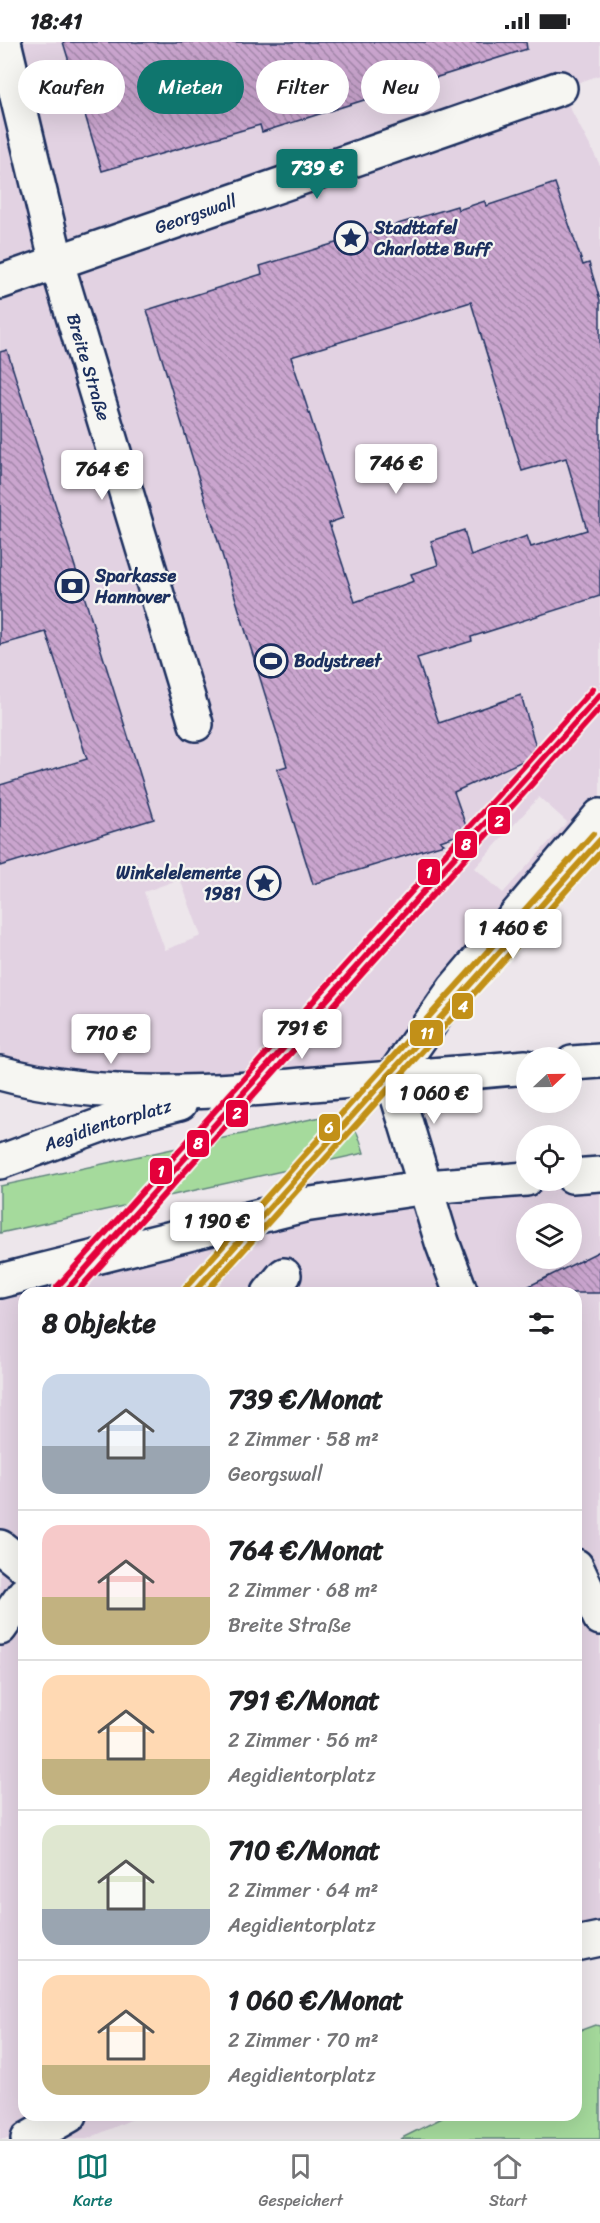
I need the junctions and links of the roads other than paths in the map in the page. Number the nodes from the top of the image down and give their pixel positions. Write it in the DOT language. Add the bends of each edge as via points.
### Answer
graph roads {
  1 [pos="4,42"];
  2 [pos="560,88"];
  3 [pos="57,263"];
  4 [pos="0,282"];
  5 [pos="196,724"];
  6 [pos="600,816"];
  7 [pos="600,1060"];
  8 [pos="582,1062"];
  9 [pos="516,1068"];
  10 [pos="0,1073"];
  11 [pos="392,1078"];
  12 [pos="216,1093"];
  13 [pos="0,1162"];
  14 [pos="600,1174"];
  15 [pos="582,1175"];
  16 [pos="516,1180"];
  17 [pos="427,1187"];
  18 [pos="0,1281"];
  19 [pos="459,1287"];
  20 [pos="0,1547"];
  21 [pos="18,1561"];
  22 [pos="582,1579"];
  23 [pos="18,1602"];
  24 [pos="600,1618"];
  25 [pos="0,1628"];
  26 [pos="600,1939"];
  27 [pos="582,1943"];
  28 [pos="60,2121"];
  29 [pos="28,2139"];
  1 -- 3 [label="street, Breite Straße"];
  2 -- 3 [label="street, Georgswall"];
  3 -- 4 [label="street, Georgswall"];
  3 -- 5 [label="street, Breite Straße"];
  6 -- 11 [label="street" via="454,989"];
  7 -- 8 [label="street"];
  9 -- 11 [label="street, Aegidientorplatz"];
  10 -- 12 [label="street, Aegidientorplatz" via="101,1090"];
  11 -- 12 [label="street, Aegidientorplatz"];
  11 -- 17 [label="street"];
  12 -- 13 [label="street, Aegidientorplatz" via="109,1122"];
  14 -- 15 [label="street"];
  16 -- 17 [label="street"];
  17 -- 18 [label="street" via="304,1205"];
  17 -- 19 [label="street"];
  20 -- 21 [label="street"];
  22 -- 24 [label="street"];
  23 -- 25 [label="street"];
  26 -- 27 [label="street"];
  28 -- 29 [label="street"];
}
